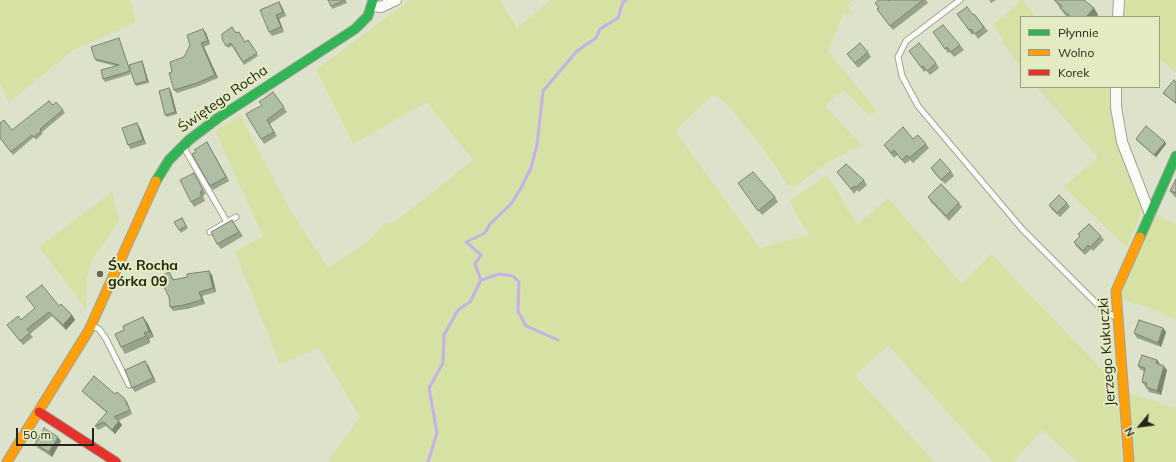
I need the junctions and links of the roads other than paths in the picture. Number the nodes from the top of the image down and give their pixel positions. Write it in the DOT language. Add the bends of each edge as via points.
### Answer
graph roads {
  1 [pos="396,0"];
  2 [pos="960,0"];
  3 [pos="1119,0"];
  4 [pos="373,3"];
  5 [pos="1118,16"];
  6 [pos="1116,88"];
  7 [pos="183,145"];
  8 [pos="1176,156"];
  9 [pos="1150,214"];
  10 [pos="236,217"];
  11 [pos="227,222"];
  12 [pos="210,232"];
  13 [pos="1117,317"];
  14 [pos="92,326"];
  15 [pos="129,385"];
  16 [pos="39,412"];
  17 [pos="8,462"];
  18 [pos="116,462"];
  19 [pos="1129,462"];
  1 -- 4 [label="street" via="381,7"];
  2 -- 13 [label="lane" via="906,41 898,56 902,76 918,106 1022,229 1104,311"];
  3 -- 5 [label="street"];
  4 -- 7 [label="street, Świętego Rocha" via="368,16 355,29 236,106"];
  6 -- 9 [label="street" via="1116,107 1122,142"];
  7 -- 11 [label="lane"];
  7 -- 14 [label="street, Świętego Rocha" via="150,188"];
  8 -- 9 [label="street, Jerzego Kukuczki"];
  9 -- 13 [label="street, Jerzego Kukuczki" via="1116,291"];
  10 -- 11 [label="lane"];
  11 -- 12 [label="lane"];
  13 -- 19 [label="street, Jerzego Kukuczki"];
  14 -- 15 [label="lane" via="106,339"];
  14 -- 16 [label="street, Świętego Rocha"];
  16 -- 17 [label="street, Świętego Rocha"];
  16 -- 18 [label="street"];
}
